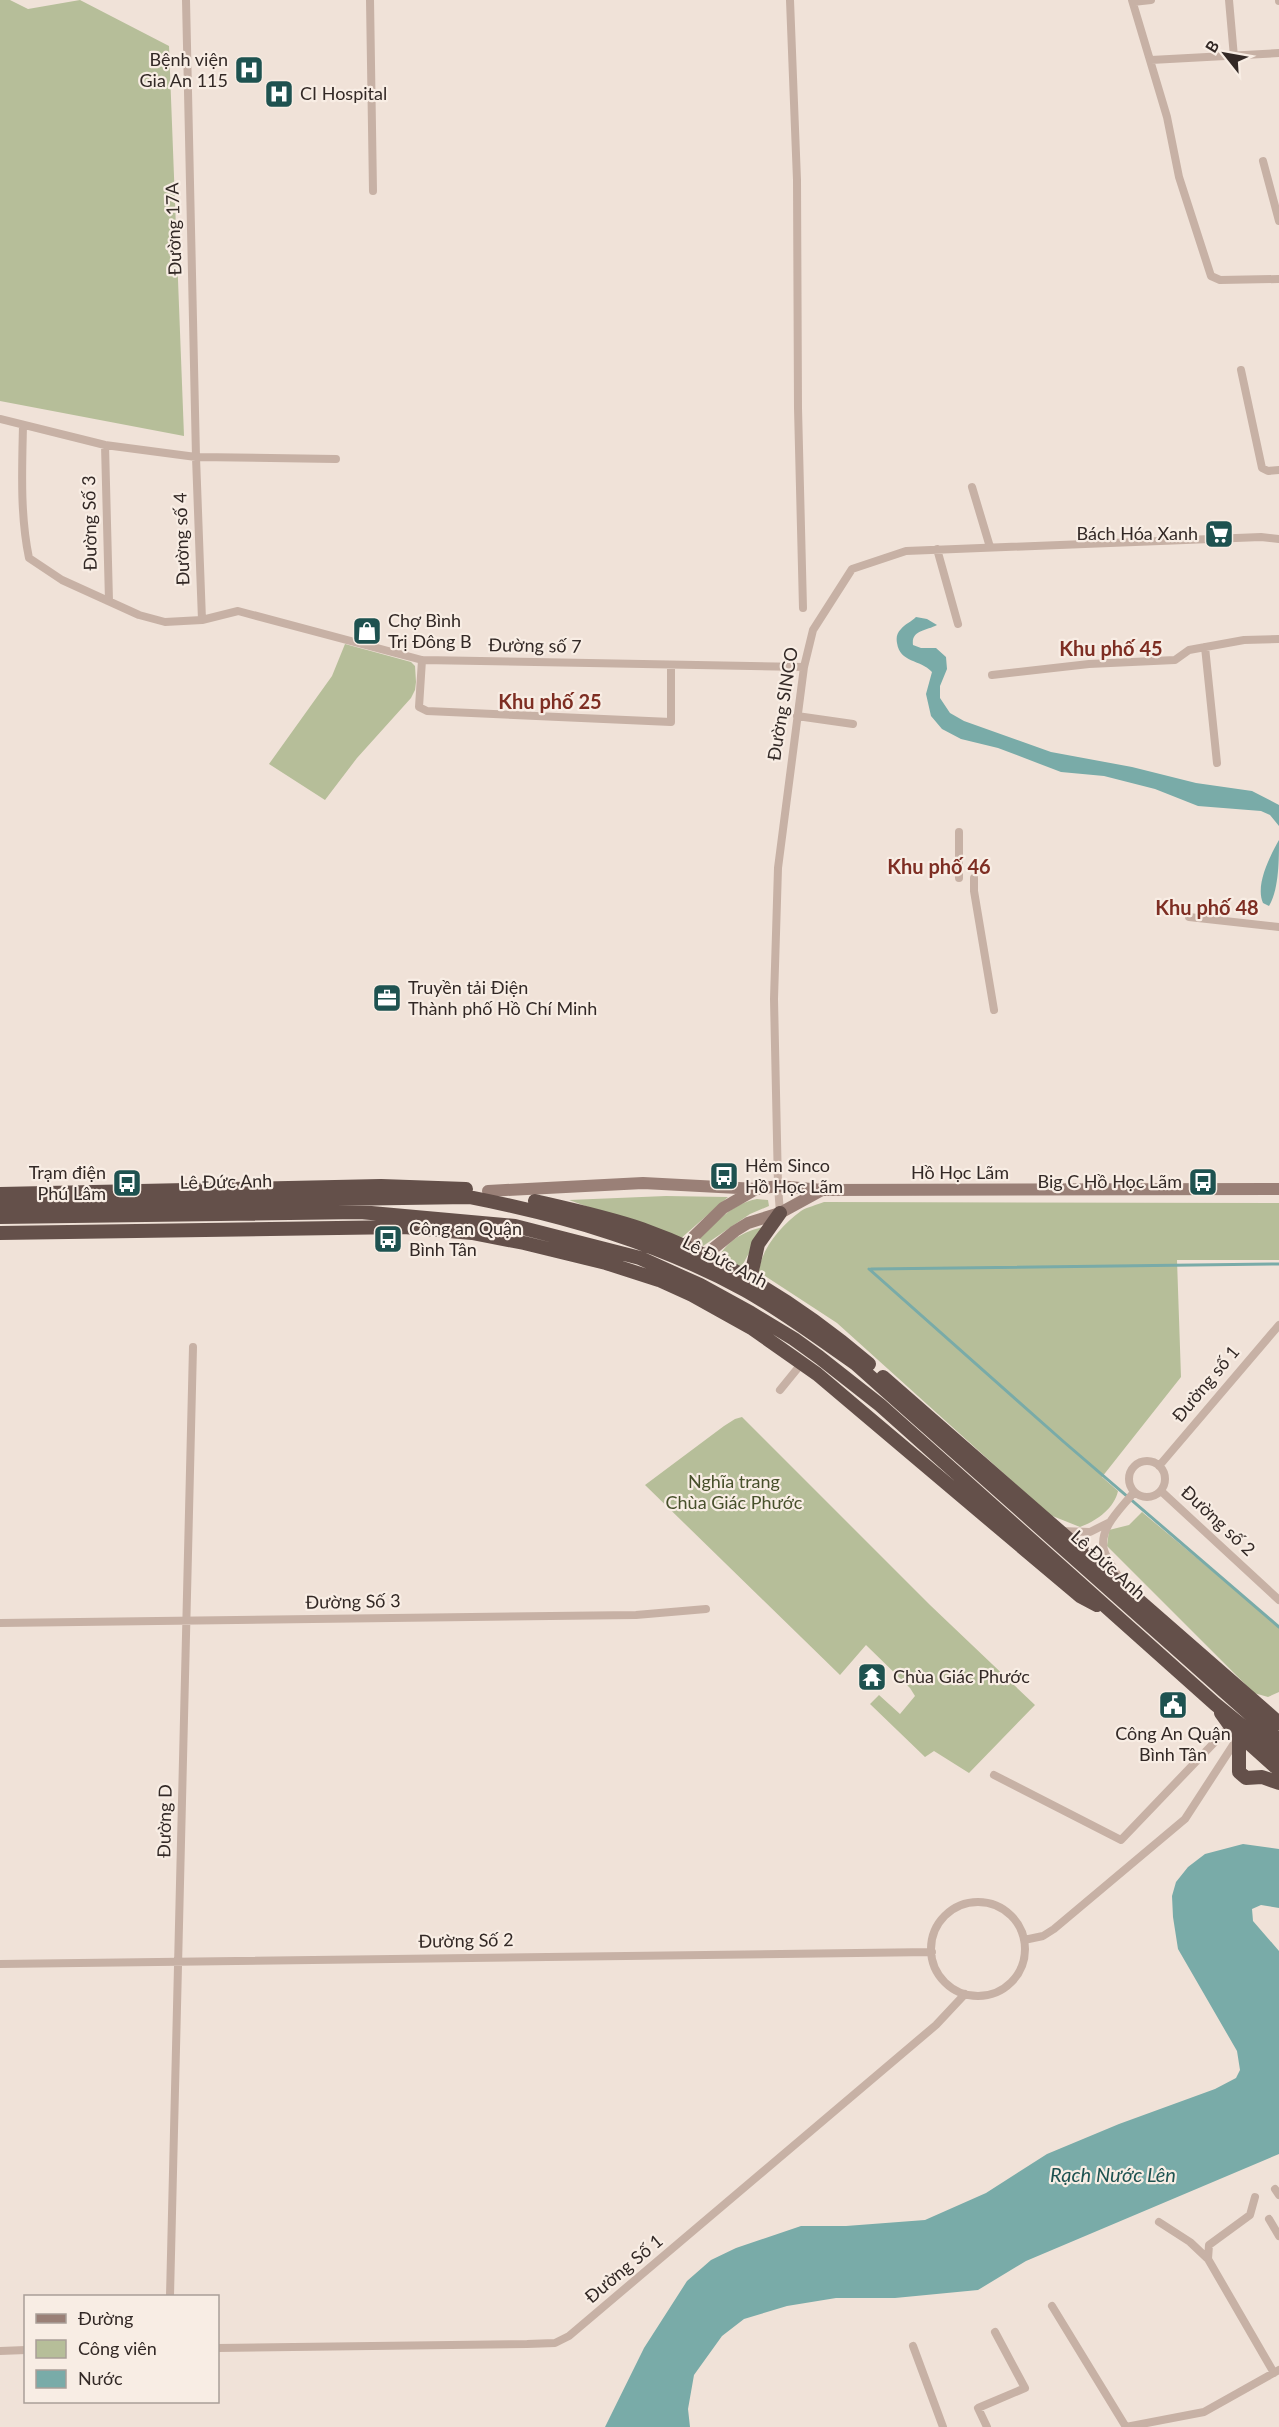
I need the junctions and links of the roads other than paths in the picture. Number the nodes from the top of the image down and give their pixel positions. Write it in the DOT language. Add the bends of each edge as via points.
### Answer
graph roads {
  1 [pos="186,0"];
  2 [pos="370,0"];
  3 [pos="790,0"];
  4 [pos="1151,0"];
  5 [pos="1229,0"];
  6 [pos="1132,1"];
  7 [pos="1279,53"];
  8 [pos="1234,57"];
  9 [pos="1151,60"];
  10 [pos="1263,161"];
  11 [pos="373,191"];
  12 [pos="1279,221"];
  13 [pos="1279,279"];
  14 [pos="1241,370"];
  15 [pos="0,419"];
  16 [pos="23,426"];
  17 [pos="105,445"];
  18 [pos="196,457"];
  19 [pos="336,459"];
  20 [pos="1279,470"];
  21 [pos="972,487"];
  22 [pos="1279,539"];
  23 [pos="990,548"];
  24 [pos="937,549"];
  25 [pos="109,602"];
  26 [pos="803,608"];
  27 [pos="202,620"];
  28 [pos="958,624"];
  29 [pos="1279,639"];
  30 [pos="1205,647"];
  31 [pos="422,660"];
  32 [pos="670,665"];
  33 [pos="804,667"];
  34 [pos="992,675"];
  35 [pos="797,716"];
  36 [pos="853,724"];
  37 [pos="1217,763"];
  38 [pos="959,832"];
  39 [pos="959,878"];
  40 [pos="974,878"];
  41 [pos="1190,917"];
  42 [pos="1279,927"];
  43 [pos="994,1010"];
  44 [pos="778,1186"];
  45 [pos="757,1188"];
  46 [pos="1279,1189"];
  47 [pos="822,1190"];
  48 [pos="488,1191"];
  49 [pos="0,1194"];
  50 [pos="469,1197"];
  51 [pos="0,1204"];
  52 [pos="780,1214"];
  53 [pos="0,1217"];
  54 [pos="0,1233"];
  55 [pos="680,1250"];
  56 [pos="700,1260"];
  57 [pos="662,1274"];
  58 [pos="750,1278"];
  59 [pos="680,1282"];
  60 [pos="748,1292"];
  61 [pos="1279,1325"];
  62 [pos="194,1347"];
  63 [pos="802,1363"];
  64 [pos="780,1390"];
  65 [pos="1159,1466"];
  66 [pos="1161,1491"];
  67 [pos="1134,1492"];
  68 [pos="1108,1523"];
  69 [pos="1060,1531"];
  70 [pos="1123,1585"];
  71 [pos="1279,1600"];
  72 [pos="706,1609"];
  73 [pos="1112,1613"];
  74 [pos="186,1621"];
  75 [pos="0,1623"];
  76 [pos="1276,1714"];
  77 [pos="1238,1727"];
  78 [pos="1277,1756"];
  79 [pos="994,1775"];
  80 [pos="1279,1783"];
  81 [pos="1024,1940"];
  82 [pos="932,1952"];
  83 [pos="178,1962"];
  84 [pos="0,1964"];
  85 [pos="965,1994"];
  86 [pos="1255,2197"];
  87 [pos="1269,2219"];
  88 [pos="1159,2222"];
  89 [pos="1279,2236"];
  90 [pos="1208,2259"];
  91 [pos="170,2295"];
  92 [pos="1052,2306"];
  93 [pos="995,2332"];
  94 [pos="913,2346"];
  95 [pos="219,2348"];
  96 [pos="0,2350"];
  97 [pos="24,2350"];
  98 [pos="1277,2372"];
  99 [pos="943,2427"];
  100 [pos="987,2427"];
  101 [pos="1126,2427"];
  1 -- 18 [label="street, Đường 17A"];
  2 -- 11 [label="street"];
  3 -- 26 [label="street" via="797,180"];
  4 -- 6 [label="street"];
  5 -- 8 [label="street"];
  6 -- 9 [label="street"];
  7 -- 8 [label="street"];
  8 -- 9 [label="street"];
  9 -- 13 [label="street" via="1179,177 1211,276 1220,280"];
  10 -- 12 [label="street"];
  14 -- 20 [label="street" via="1262,468"];
  15 -- 16 [label="street"];
  16 -- 17 [label="street"];
  16 -- 25 [label="street" via="22,480 29,558 62,580"];
  17 -- 18 [label="street"];
  17 -- 25 [label="street, Đường Số 3"];
  18 -- 19 [label="street"];
  18 -- 27 [label="street, Đường số 4"];
  21 -- 23 [label="street"];
  22 -- 23 [label="street, Đường SINCO"];
  23 -- 24 [label="street, Đường SINCO"];
  24 -- 28 [label="street"];
  24 -- 33 [label="street, Đường SINCO" via="906,551 852,569 813,630"];
  25 -- 27 [label="street, Đường số 7" via="165,622"];
  27 -- 31 [label="street, Đường số 7" via="238,611"];
  29 -- 30 [label="street"];
  30 -- 34 [label="street" via="1189,650 1174,660"];
  30 -- 37 [label="street"];
  31 -- 32 [label="street, Đường số 7"];
  31 -- 32 [label="street" via="419,707 426,711 671,722"];
  32 -- 33 [label="street, Đường số 7"];
  33 -- 35 [label="street, Đường SINCO"];
  35 -- 36 [label="street"];
  35 -- 44 [label="street, Đường SINCO" via="778,868 774,999"];
  38 -- 39 [label="street"];
  40 -- 43 [label="street"];
  41 -- 42 [label="street"];
  44 -- 45 [label="main road, Hồ Học Lãm"];
  44 -- 47 [label="main road, Hồ Học Lãm"];
  44 -- 52 [label="street, Đường SINCO"];
  45 -- 48 [label="main road, Hồ Học Lãm" via="643,1183"];
  45 -- 55 [label="main road, Hồ Học Lãm" via="723,1208"];
  46 -- 47 [label="main road, Hồ Học Lãm"];
  47 -- 52 [label="main road, Hồ Học Lãm"];
  48 -- 49 [label="highway, Lê Đức Anh" via="381,1186"];
  48 -- 50 [label="highway"];
  48 -- 55 [label="highway, Lê Đức Anh" via="640,1228"];
  50 -- 51 [label="highway, Lê Đức Anh"];
  50 -- 55 [label="highway, Lê Đức Anh"];
  52 -- 56 [label="main road, Hồ Học Lãm" via="748,1223"];
  52 -- 58 [label="highway" via="758,1244"];
  53 -- 57 [label="highway, Lê Đức Anh" via="360,1212 452,1219 543,1231 640,1258"];
  54 -- 57 [label="highway, Lê Đức Anh" via="404,1227 472,1233"];
  55 -- 56 [label="highway, Lê Đức Anh"];
  55 -- 57 [label="main road, Hồ Học Lãm"];
  56 -- 58 [label="highway, Lê Đức Anh"];
  56 -- 59 [label="main road, Hồ Học Lãm"];
  56 -- 60 [label="highway, Lê Đức Anh"];
  57 -- 59 [label="highway, Lê Đức Anh"];
  58 -- 60 [label="highway"];
  58 -- 69 [label="highway, Lê Đức Anh" via="829,1330"];
  59 -- 63 [label="highway, Lê Đức Anh"];
  59 -- 73 [label="highway, Lê Đức Anh" via="773,1326 827,1363 880,1405"];
  60 -- 78 [label="highway, Lê Đức Anh" via="856,1365"];
  61 -- 65 [label="street, Đường số 1"];
  62 -- 74 [label="street, Đường D"];
  63 -- 64 [label="street"];
  63 -- 73 [label="highway, Lê Đức Anh" via="1080,1596"];
  65 -- 66 [label="street" via="1165,1481"];
  65 -- 67 [label="street" via="1148,1461 1136,1465 1129,1475"];
  66 -- 67 [label="street" via="1151,1497"];
  66 -- 71 [label="street, Đường số 2"];
  67 -- 68 [label="street"];
  68 -- 69 [label="street" via="1090,1532"];
  68 -- 70 [label="street" via="1102,1542 1104,1552"];
  69 -- 70 [label="highway, Lê Đức Anh"];
  70 -- 76 [label="highway, Lê Đức Anh"];
  72 -- 74 [label="street, Đường Số 3" via="636,1615"];
  73 -- 77 [label="highway, Lê Đức Anh"];
  74 -- 75 [label="street, Đường Số 3"];
  74 -- 83 [label="street, Đường D"];
  77 -- 78 [label="highway, Lê Đức Anh"];
  77 -- 79 [label="street" via="1121,1840"];
  77 -- 80 [label="highway" via="1239,1772 1246,1778 1262,1777"];
  77 -- 81 [label="street" via="1196,1805 1170,1833 1054,1929"];
  81 -- 82 [label="street" via="1019,1926 1005,1911 977,1902 957,1908 942,1921 933,1939"];
  81 -- 85 [label="street" via="1025,1955 1012,1982 985,1996"];
  82 -- 83 [label="street, Đường Số 2"];
  82 -- 85 [label="street" via="941,1977"];
  83 -- 84 [label="street, Đường Số 2"];
  83 -- 91 [label="street, Đường D"];
  85 -- 95 [label="street, Đường Số 1" via="936,2025 569,2337 537,2344"];
  86 -- 90 [label="street" via="1250,2215 1209,2245"];
  87 -- 89 [label="street"];
  88 -- 90 [label="street"];
  90 -- 98 [label="street"];
  92 -- 101 [label="street"];
  93 -- 100 [label="street" via="1025,2388 978,2409"];
  94 -- 99 [label="street"];
  96 -- 97 [label="street"];
  98 -- 101 [label="street" via="1204,2412"];
}
